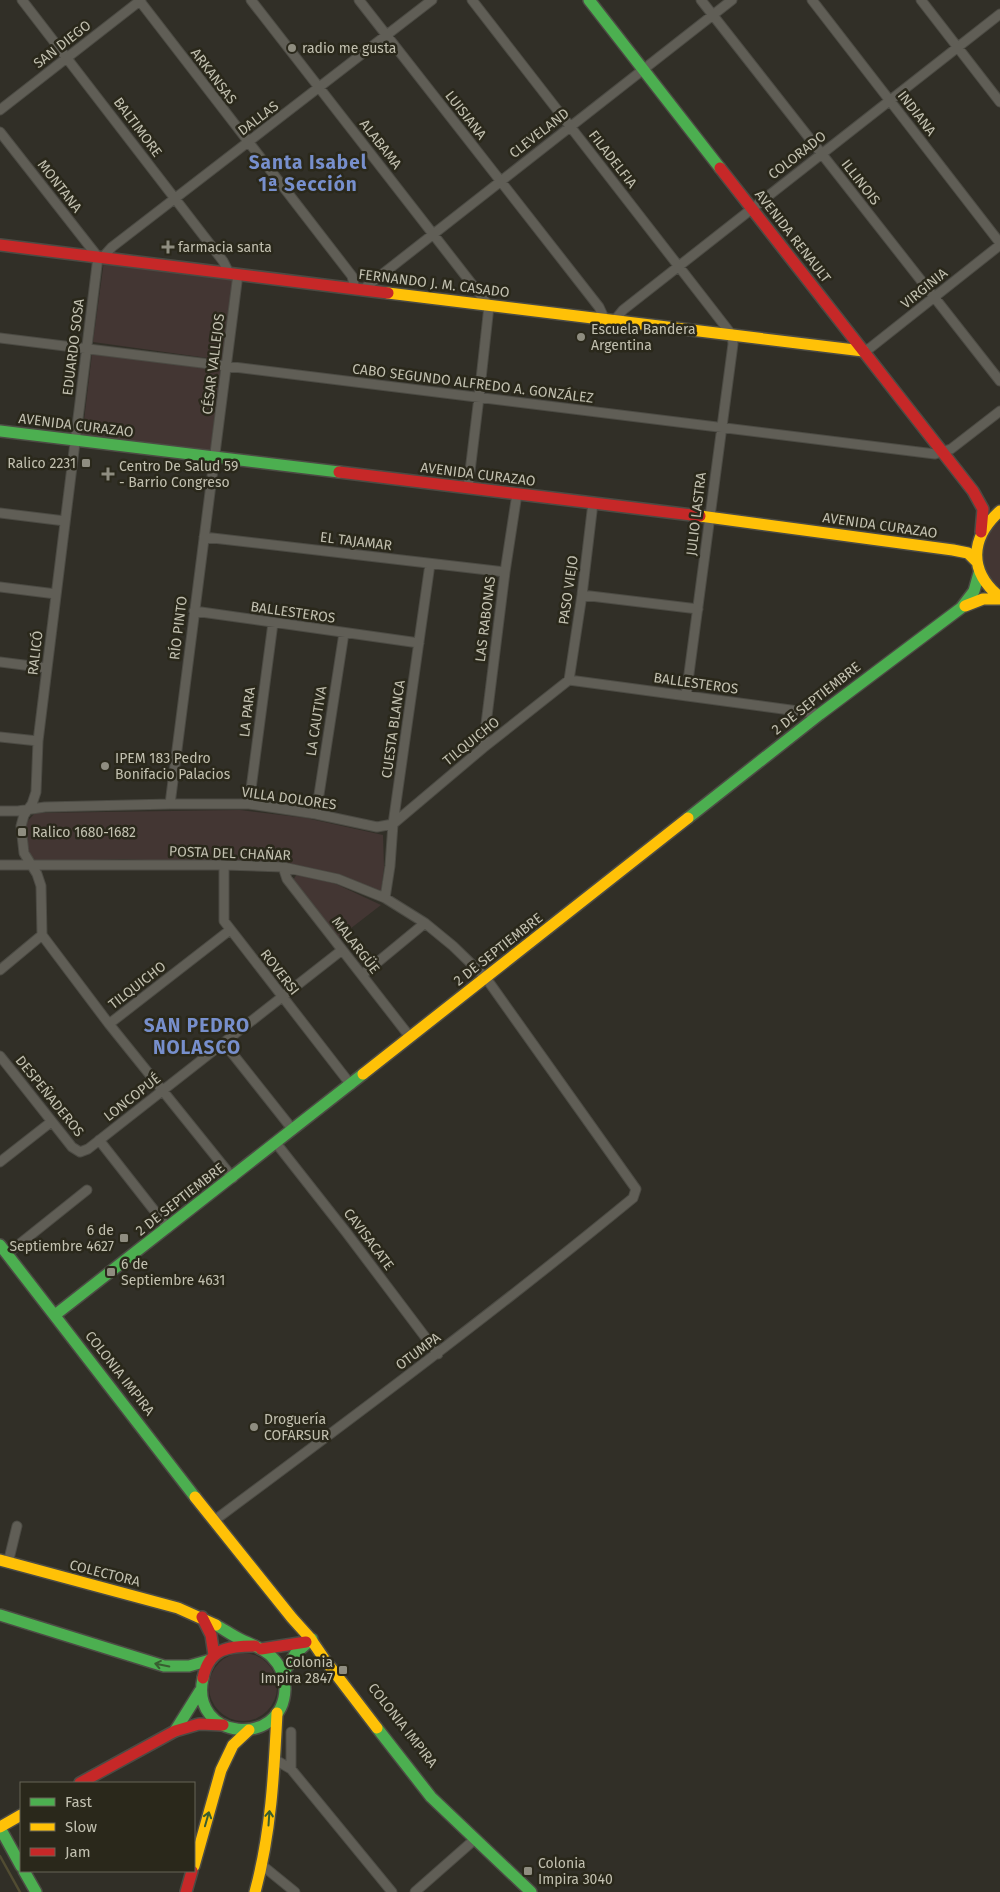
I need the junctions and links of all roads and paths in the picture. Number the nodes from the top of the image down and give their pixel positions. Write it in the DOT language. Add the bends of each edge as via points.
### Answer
graph roads {
  1 [pos="22,0"];
  2 [pos="140,0"];
  3 [pos="251,0"];
  4 [pos="359,0"];
  5 [pos="432,0"];
  6 [pos="472,0"];
  7 [pos="589,0"];
  8 [pos="702,0"];
  9 [pos="732,0"];
  10 [pos="812,0"];
  11 [pos="921,0"];
  12 [pos="1000,14"];
  13 [pos="713,15"];
  14 [pos="387,36"];
  15 [pos="958,47"];
  16 [pos="67,57"];
  17 [pos="643,70"];
  18 [pos="320,88"];
  19 [pos="890,100"];
  20 [pos="1000,102"];
  21 [pos="0,110"];
  22 [pos="570,126"];
  23 [pos="0,132"];
  24 [pos="248,143"];
  25 [pos="822,154"];
  26 [pos="500,181"];
  27 [pos="176,200"];
  28 [pos="752,208"];
  29 [pos="433,234"];
  30 [pos="1000,244"];
  31 [pos="0,245"];
  32 [pos="100,258"];
  33 [pos="678,266"];
  34 [pos="234,274"];
  35 [pos="361,289"];
  36 [pos="934,297"];
  37 [pos="488,306"];
  38 [pos="610,320"];
  39 [pos="732,335"];
  40 [pos="0,338"];
  41 [pos="88,349"];
  42 [pos="864,351"];
  43 [pos="226,366"];
  44 [pos="1000,380"];
  45 [pos="480,398"];
  46 [pos="1000,412"];
  47 [pos="721,427"];
  48 [pos="0,430"];
  49 [pos="75,440"];
  50 [pos="943,453"];
  51 [pos="214,457"];
  52 [pos="468,488"];
  53 [pos="973,491"];
  54 [pos="518,494"];
  55 [pos="593,503"];
  56 [pos="1000,510"];
  57 [pos="0,513"];
  58 [pos="709,518"];
  59 [pos="65,521"];
  60 [pos="981,532"];
  61 [pos="204,537"];
  62 [pos="977,543"];
  63 [pos="953,550"];
  64 [pos="976,561"];
  65 [pos="430,564"];
  66 [pos="505,572"];
  67 [pos="979,573"];
  68 [pos="0,587"];
  69 [pos="56,594"];
  70 [pos="582,595"];
  71 [pos="1000,598"];
  72 [pos="961,608"];
  73 [pos="698,609"];
  74 [pos="194,611"];
  75 [pos="273,622"];
  76 [pos="344,633"];
  77 [pos="419,643"];
  78 [pos="0,662"];
  79 [pos="47,668"];
  80 [pos="569,680"];
  81 [pos="686,696"];
  82 [pos="820,714"];
  83 [pos="0,737"];
  84 [pos="38,741"];
  85 [pos="483,748"];
  86 [pos="170,804"];
  87 [pos="249,804"];
  88 [pos="29,809"];
  89 [pos="0,811"];
  90 [pos="316,814"];
  91 [pos="393,824"];
  92 [pos="31,864"];
  93 [pos="0,865"];
  94 [pos="224,865"];
  95 [pos="282,867"];
  96 [pos="385,898"];
  97 [pos="425,923"];
  98 [pos="230,930"];
  99 [pos="42,936"];
  100 [pos="342,950"];
  101 [pos="0,970"];
  102 [pos="362,975"];
  103 [pos="486,978"];
  104 [pos="282,997"];
  105 [pos="109,1024"];
  106 [pos="410,1037"];
  107 [pos="224,1043"];
  108 [pos="2,1062"];
  109 [pos="350,1085"];
  110 [pos="162,1090"];
  111 [pos="52,1122"];
  112 [pos="292,1130"];
  113 [pos="99,1140"];
  114 [pos="276,1143"];
  115 [pos="80,1152"];
  116 [pos="0,1162"];
  117 [pos="233,1178"];
  118 [pos="87,1190"];
  119 [pos="633,1198"];
  120 [pos="168,1228"];
  121 [pos="4,1250"];
  122 [pos="55,1315"];
  123 [pos="438,1354"];
  124 [pos="215,1520"];
  125 [pos="17,1526"];
  126 [pos="4,1562"];
  127 [pos="0,1615"];
  128 [pos="202,1617"];
  129 [pos="312,1642"];
  130 [pos="258,1648"];
  131 [pos="212,1658"];
  132 [pos="283,1674"];
  133 [pos="200,1690"];
  134 [pos="277,1713"];
  135 [pos="223,1725"];
  136 [pos="249,1730"];
  137 [pos="175,1731"];
  138 [pos="291,1732"];
  139 [pos="274,1760"];
  140 [pos="291,1769"];
  141 [pos="82,1782"];
  142 [pos="20,1816"];
  143 [pos="0,1828"];
  144 [pos="474,1840"];
  145 [pos="195,1862"];
  146 [pos="20,1864"];
  147 [pos="263,1866"];
  148 [pos="25,1872"];
  149 [pos="192,1872"];
  150 [pos="36,1892"];
  151 [pos="186,1892"];
  152 [pos="256,1892"];
  153 [pos="295,1892"];
  154 [pos="392,1892"];
  155 [pos="415,1892"];
  156 [pos="531,1892"];
  1 -- 16 [label="street, BALTIMORE"];
  2 -- 16 [label="street, SAN DIEGO"];
  2 -- 24 [label="street, ARKANSAS"];
  3 -- 18 [label="street, ALABAMA"];
  4 -- 14 [label="street, LUISIANA"];
  5 -- 14 [label="street, DALLAS"];
  6 -- 22 [label="street, FILADELFIA"];
  7 -- 17 [label="main road, AVENIDA RENAULT"];
  8 -- 13 [label="street, ILLINOIS"];
  9 -- 13 [label="street, CLEVELAND"];
  10 -- 19 [label="street, INDIANA"];
  11 -- 15 [label="street"];
  12 -- 15 [label="street, COLORADO"];
  13 -- 17 [label="street, CLEVELAND"];
  13 -- 25 [label="street, ILLINOIS"];
  14 -- 18 [label="street, DALLAS"];
  14 -- 26 [label="street, LUISIANA"];
  15 -- 19 [label="street, COLORADO"];
  15 -- 20 [label="street"];
  16 -- 21 [label="street, SAN DIEGO"];
  16 -- 27 [label="street, BALTIMORE"];
  17 -- 22 [label="street, CLEVELAND"];
  17 -- 28 [label="main road, AVENIDA RENAULT"];
  18 -- 24 [label="street, DALLAS"];
  18 -- 29 [label="street, ALABAMA"];
  19 -- 25 [label="street, COLORADO"];
  19 -- 30 [label="street, INDIANA"];
  22 -- 26 [label="street, CLEVELAND"];
  22 -- 33 [label="street, FILADELFIA"];
  23 -- 32 [label="street, MONTANA"];
  24 -- 27 [label="street, DALLAS"];
  24 -- 35 [label="street, ARKANSAS"];
  25 -- 28 [label="street, COLORADO"];
  25 -- 36 [label="street, ILLINOIS"];
  26 -- 29 [label="street, CLEVELAND"];
  26 -- 38 [label="street, LUISIANA"];
  27 -- 32 [label="street, DALLAS"];
  27 -- 34 [label="street, BALTIMORE"];
  28 -- 33 [label="street, COLORADO"];
  28 -- 42 [label="main road, AVENIDA RENAULT"];
  29 -- 35 [label="street, CLEVELAND"];
  29 -- 37 [label="street, ALABAMA"];
  30 -- 36 [label="street, VIRGINIA"];
  31 -- 32 [label="main road, FERNANDO J. M. CASADO"];
  32 -- 34 [label="main road, FERNANDO J. M. CASADO"];
  32 -- 41 [label="street, EDUARDO SOSA"];
  33 -- 38 [label="street, COLORADO"];
  33 -- 39 [label="street, FILADELFIA"];
  34 -- 35 [label="main road, FERNANDO J. M. CASADO"];
  34 -- 43 [label="street, CÉSAR VALLEJOS"];
  35 -- 37 [label="main road, FERNANDO J. M. CASADO"];
  36 -- 42 [label="street, VIRGINIA"];
  36 -- 44 [label="street, ILLINOIS"];
  37 -- 38 [label="main road, FERNANDO J. M. CASADO"];
  37 -- 45 [label="street"];
  38 -- 39 [label="main road, FERNANDO J. M. CASADO"];
  39 -- 42 [label="main road, FERNANDO J. M. CASADO"];
  39 -- 47 [label="street, JULIO LASTRA"];
  40 -- 41 [label="street, CABO SEGUNDO ALFREDO A. GONZÁLEZ"];
  41 -- 43 [label="street, CABO SEGUNDO ALFREDO A. GONZÁLEZ"];
  41 -- 49 [label="street, EDUARDO SOSA"];
  42 -- 50 [label="main road, AVENIDA RENAULT"];
  43 -- 45 [label="street, CABO SEGUNDO ALFREDO A. GONZÁLEZ"];
  43 -- 51 [label="street, CÉSAR VALLEJOS"];
  45 -- 47 [label="street, CABO SEGUNDO ALFREDO A. GONZÁLEZ"];
  45 -- 52 [label="street"];
  46 -- 50 [label="street"];
  47 -- 50 [label="street, CABO SEGUNDO ALFREDO A. GONZÁLEZ"];
  47 -- 58 [label="street, JULIO LASTRA"];
  48 -- 49 [label="main road, AVENIDA CURAZAO"];
  49 -- 51 [label="main road, AVENIDA CURAZAO"];
  49 -- 59 [label="street, RALICÓ"];
  50 -- 53 [label="main road, AVENIDA RENAULT"];
  51 -- 52 [label="main road, AVENIDA CURAZAO"];
  51 -- 61 [label="street, RÍO PINTO"];
  52 -- 54 [label="main road, AVENIDA CURAZAO"];
  53 -- 56 [label="main road, AVENIDA RENAULT"];
  53 -- 60 [label="main road, AVENIDA RENAULT" via="983,509"];
  54 -- 55 [label="main road, AVENIDA CURAZAO"];
  54 -- 66 [label="street, LAS RABONAS"];
  55 -- 58 [label="main road, AVENIDA CURAZAO"];
  55 -- 70 [label="street, PASO VIEJO"];
  56 -- 60 [label="main road"];
  57 -- 59 [label="street"];
  58 -- 63 [label="main road, AVENIDA CURAZAO"];
  58 -- 73 [label="street, JULIO LASTRA"];
  59 -- 69 [label="street, RALICÓ"];
  60 -- 62 [label="main road"];
  61 -- 65 [label="street, EL TAJAMAR"];
  61 -- 74 [label="street, RÍO PINTO"];
  62 -- 63 [label="main road, AVENIDA CURAZAO"];
  62 -- 64 [label="main road"];
  63 -- 64 [label="main road, AVENIDA CURAZAO" via="968,553"];
  64 -- 67 [label="main road"];
  65 -- 66 [label="street, EL TAJAMAR"];
  65 -- 77 [label="street, CUESTA BLANCA"];
  66 -- 85 [label="street, LAS RABONAS"];
  67 -- 71 [label="main road"];
  67 -- 72 [label="main road, 2 DE SEPTIEMBRE" via="974,591"];
  68 -- 69 [label="street"];
  69 -- 79 [label="street, RALICÓ"];
  70 -- 73 [label="street"];
  70 -- 80 [label="street, PASO VIEJO"];
  71 -- 72 [label="main road, 2 DE SEPTIEMBRE" via="983,599"];
  72 -- 82 [label="main road, 2 DE SEPTIEMBRE"];
  73 -- 81 [label="street, JULIO LASTRA"];
  74 -- 75 [label="street, BALLESTEROS"];
  74 -- 86 [label="street, RÍO PINTO"];
  75 -- 76 [label="street, BALLESTEROS"];
  75 -- 87 [label="street, LA PARA"];
  76 -- 77 [label="street, BALLESTEROS"];
  76 -- 90 [label="street, LA CAUTIVA"];
  77 -- 91 [label="street, CUESTA BLANCA"];
  78 -- 79 [label="street"];
  79 -- 84 [label="street, RALICÓ"];
  80 -- 81 [label="street, BALLESTEROS"];
  80 -- 85 [label="street, TILQUICHO"];
  81 -- 82 [label="street, BALLESTEROS"];
  82 -- 103 [label="main road, 2 DE SEPTIEMBRE"];
  83 -- 84 [label="street"];
  84 -- 88 [label="street, RALICÓ" via="36,792"];
  85 -- 91 [label="street, TILQUICHO"];
  86 -- 87 [label="street, VILLA DOLORES"];
  86 -- 88 [label="street, VILLA DOLORES"];
  87 -- 90 [label="street, VILLA DOLORES"];
  88 -- 89 [label="street, VILLA DOLORES"];
  88 -- 92 [label="street, RALICÓ" via="21,826 24,854"];
  90 -- 91 [label="street, VILLA DOLORES" via="377,827"];
  91 -- 96 [label="street, CUESTA BLANCA"];
  92 -- 93 [label="street, POSTA DEL CHAÑAR"];
  92 -- 94 [label="street, POSTA DEL CHAÑAR"];
  92 -- 99 [label="street, RALICÓ" via="42,886"];
  94 -- 95 [label="street, POSTA DEL CHAÑAR"];
  94 -- 98 [label="street, ROVERSI" via="224,922"];
  95 -- 96 [label="street, POSTA DEL CHAÑAR" via="338,879"];
  95 -- 100 [label="street, MALARGÜE" via="287,879"];
  96 -- 97 [label="street, POSTA DEL CHAÑAR"];
  97 -- 102 [label="street"];
  97 -- 103 [label="street, POSTA DEL CHAÑAR"];
  98 -- 104 [label="street, ROVERSI"];
  98 -- 105 [label="street, TILQUICHO"];
  99 -- 101 [label="street"];
  99 -- 105 [label="street"];
  100 -- 102 [label="street, MALARGÜE"];
  100 -- 104 [label="street, LONCOPUÉ"];
  102 -- 106 [label="street, MALARGÜE"];
  103 -- 106 [label="main road, 2 DE SEPTIEMBRE"];
  103 -- 119 [label="street, POSTA DEL CHAÑAR" via="634,1184 636,1194"];
  104 -- 107 [label="street, LONCOPUÉ"];
  104 -- 109 [label="street, ROVERSI"];
  105 -- 110 [label="street"];
  106 -- 109 [label="main road, 2 DE SEPTIEMBRE"];
  107 -- 110 [label="street, LONCOPUÉ"];
  107 -- 112 [label="street"];
  108 -- 111 [label="street, DESPEÑADEROS"];
  109 -- 112 [label="main road, 2 DE SEPTIEMBRE"];
  110 -- 113 [label="street, LONCOPUÉ"];
  110 -- 117 [label="street"];
  111 -- 115 [label="street, DESPEÑADEROS" via="72,1148"];
  111 -- 116 [label="street"];
  112 -- 114 [label="main road, 2 DE SEPTIEMBRE"];
  113 -- 115 [label="street, LONCOPUÉ"];
  113 -- 120 [label="street, DESPEÑADEROS"];
  114 -- 117 [label="main road, 2 DE SEPTIEMBRE"];
  114 -- 123 [label="street, CAVISACATE"];
  117 -- 120 [label="main road, 2 DE SEPTIEMBRE"];
  118 -- 121 [label="street"];
  119 -- 123 [label="street, OTUMPA"];
  120 -- 122 [label="main road, 2 DE SEPTIEMBRE"];
  121 -- 122 [label="main road, COLONIA IMPIRA"];
  122 -- 124 [label="main road, COLONIA IMPIRA"];
  123 -- 124 [label="street, OTUMPA"];
  124 -- 129 [label="main road, COLONIA IMPIRA"];
  125 -- 126 [label="street"];
  126 -- 128 [label="main road, COLECTORA" via="165,1604"];
  131 -- 127 [label="main road, one-way" via="189,1666 164,1666"];
  128 -- 130 [label="main road, COLECTORA"];
  128 -- 131 [label="main road" via="211,1635"];
  129 -- 130 [label="main road"];
  129 -- 132 [label="main road" via="290,1661"];
  129 -- 144 [label="main road, COLONIA IMPIRA" via="330,1656 348,1677"];
  130 -- 131 [label="main road" via="233,1646"];
  130 -- 132 [label="main road" via="272,1657"];
  131 -- 133 [label="main road" via="201,1677"];
  132 -- 134 [label="main road" via="285,1693"];
  133 -- 135 [label="main road" via="206,1709"];
  133 -- 137 [label="main road"];
  134 -- 136 [label="main road" via="266,1723"];
  134 -- 139 [label="main road"];
  135 -- 136 [label="main road"];
  135 -- 137 [label="main road" via="199,1724"];
  145 -- 136 [label="main road, one-way" via="221,1770 233,1745"];
  137 -- 141 [label="main road"];
  138 -- 140 [label="street"];
  139 -- 140 [label="street"];
  147 -- 139 [label="main road, one-way"];
  140 -- 154 [label="street"];
  142 -- 143 [label="main road"];
  143 -- 146 [label="main road"];
  144 -- 155 [label="street"];
  144 -- 156 [label="main road, COLONIA IMPIRA"];
  147 -- 152 [label="main road"];
  147 -- 153 [label="street"];
  148 -- 150 [label="main road"];
  149 -- 151 [label="main road"];
}
